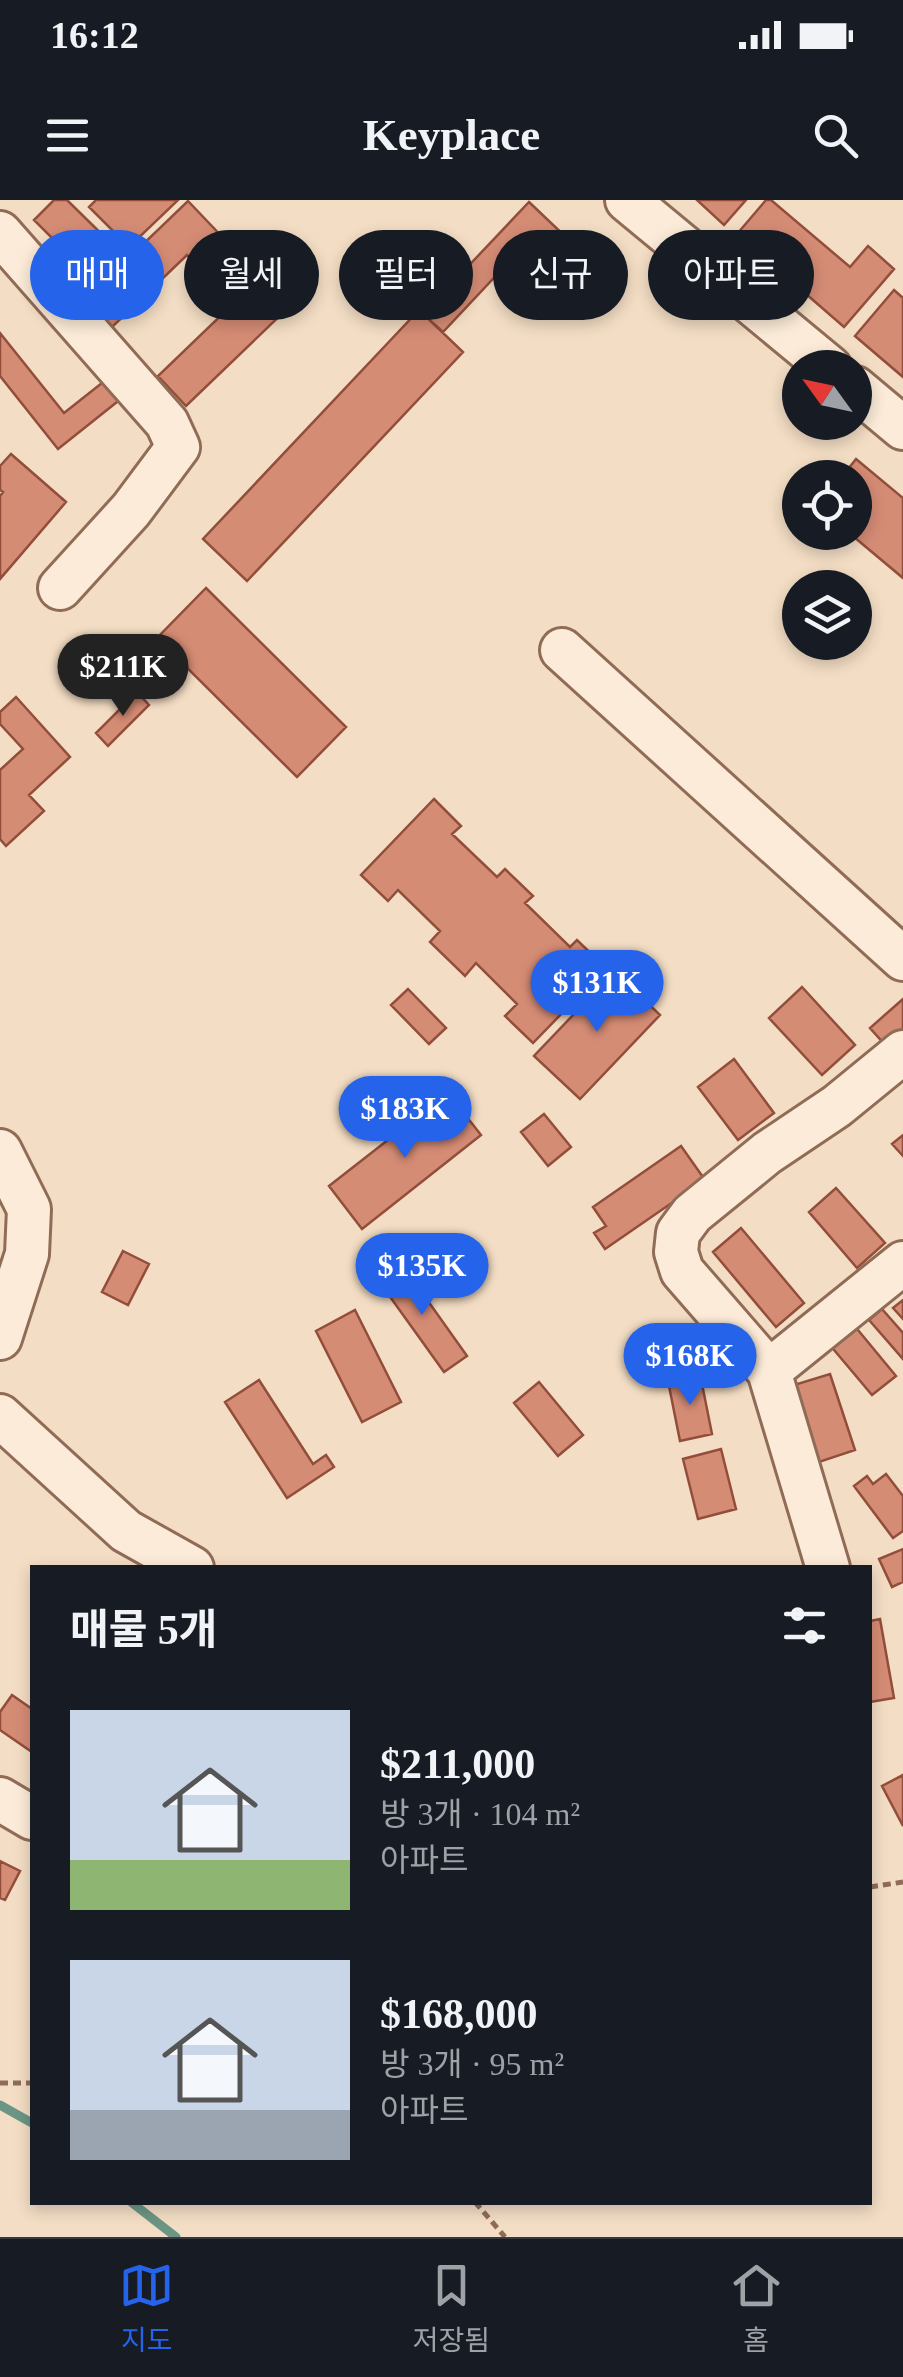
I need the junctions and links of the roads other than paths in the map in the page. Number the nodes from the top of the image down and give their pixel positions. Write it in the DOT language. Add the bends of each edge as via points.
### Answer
graph roads {
  1 [pos="627,200"];
  2 [pos="0,232"];
  3 [pos="808,350"];
  4 [pos="872,402"];
  5 [pos="903,428"];
  6 [pos="60,588"];
  7 [pos="562,650"];
  8 [pos="903,959"];
  9 [pos="903,1052"];
  10 [pos="0,1151"];
  11 [pos="903,1263"];
  12 [pos="0,1338"];
  13 [pos="769,1371"];
  14 [pos="0,1416"];
  15 [pos="186,1565"];
  16 [pos="827,1565"];
  17 [pos="0,1799"];
  18 [pos="30,1817"];
  1 -- 3 [label="street"];
  2 -- 6 [label="street" via="167,424 178,446"];
  4 -- 5 [label="street"];
  7 -- 8 [label="street"];
  9 -- 13 [label="street" via="767,1153 678,1233 682,1271"];
  10 -- 12 [label="street" via="29,1208 27,1254"];
  11 -- 13 [label="street"];
  13 -- 16 [label="street"];
  14 -- 15 [label="street" via="126,1532"];
  17 -- 18 [label="street"];
}
